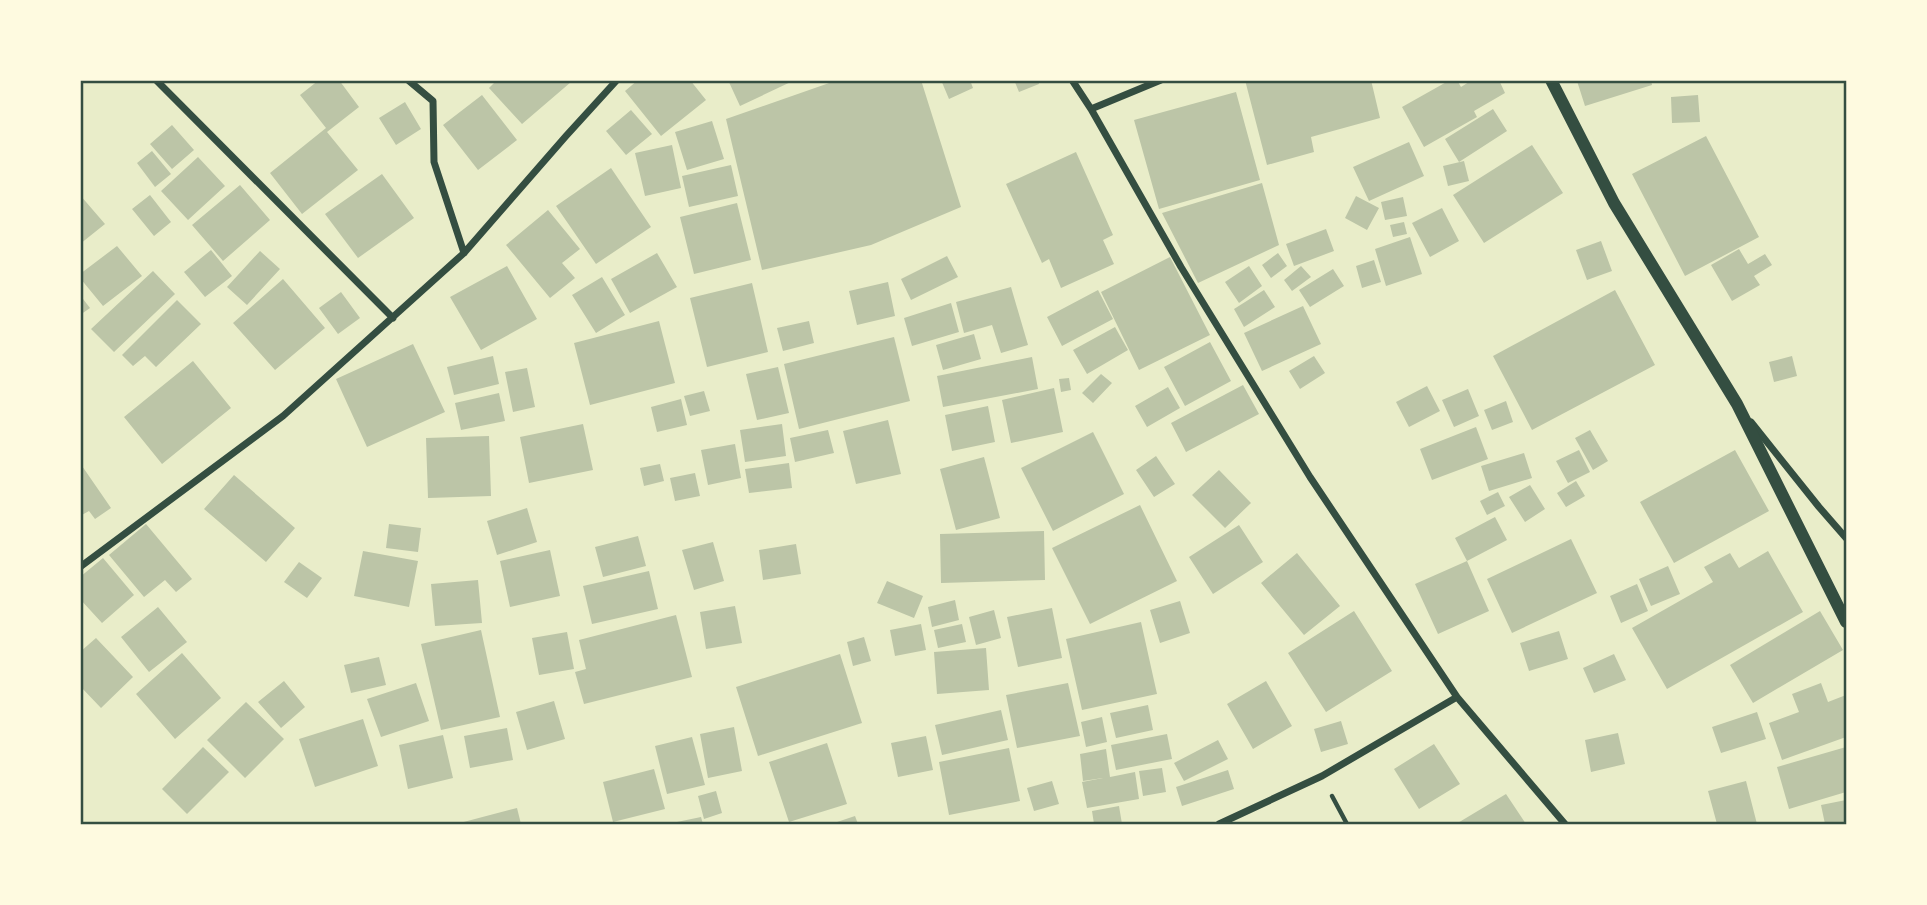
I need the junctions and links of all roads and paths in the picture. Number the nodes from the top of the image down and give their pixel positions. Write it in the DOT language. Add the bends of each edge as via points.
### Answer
graph roads {
  1 [pos="156,80"];
  2 [pos="408,80"];
  3 [pos="617,80"];
  4 [pos="1072,80"];
  5 [pos="1161,80"];
  6 [pos="1551,80"];
  7 [pos="1091,109"];
  8 [pos="464,254"];
  9 [pos="393,318"];
  10 [pos="1737,404"];
  11 [pos="1846,538"];
  12 [pos="80,567"];
  13 [pos="1846,622"];
  14 [pos="1457,697"];
  15 [pos="1322,776"];
  16 [pos="1219,824"];
  17 [pos="1348,824"];
  18 [pos="1564,824"];
  1 -- 9 [label="street"];
  2 -- 8 [label="street" via="433,101 434,162"];
  3 -- 8 [label="street"];
  4 -- 7 [label="street"];
  5 -- 7 [label="street"];
  6 -- 10 [label="street" via="1614,203"];
  7 -- 14 [label="street" via="1310,477"];
  8 -- 9 [label="street"];
  9 -- 12 [label="street" via="283,416"];
  10 -- 11 [label="street"];
  10 -- 13 [label="street"];
  14 -- 15 [label="street"];
  14 -- 18 [label="street"];
  15 -- 16 [label="street"];
  15 -- 17 [label="path"];
}
